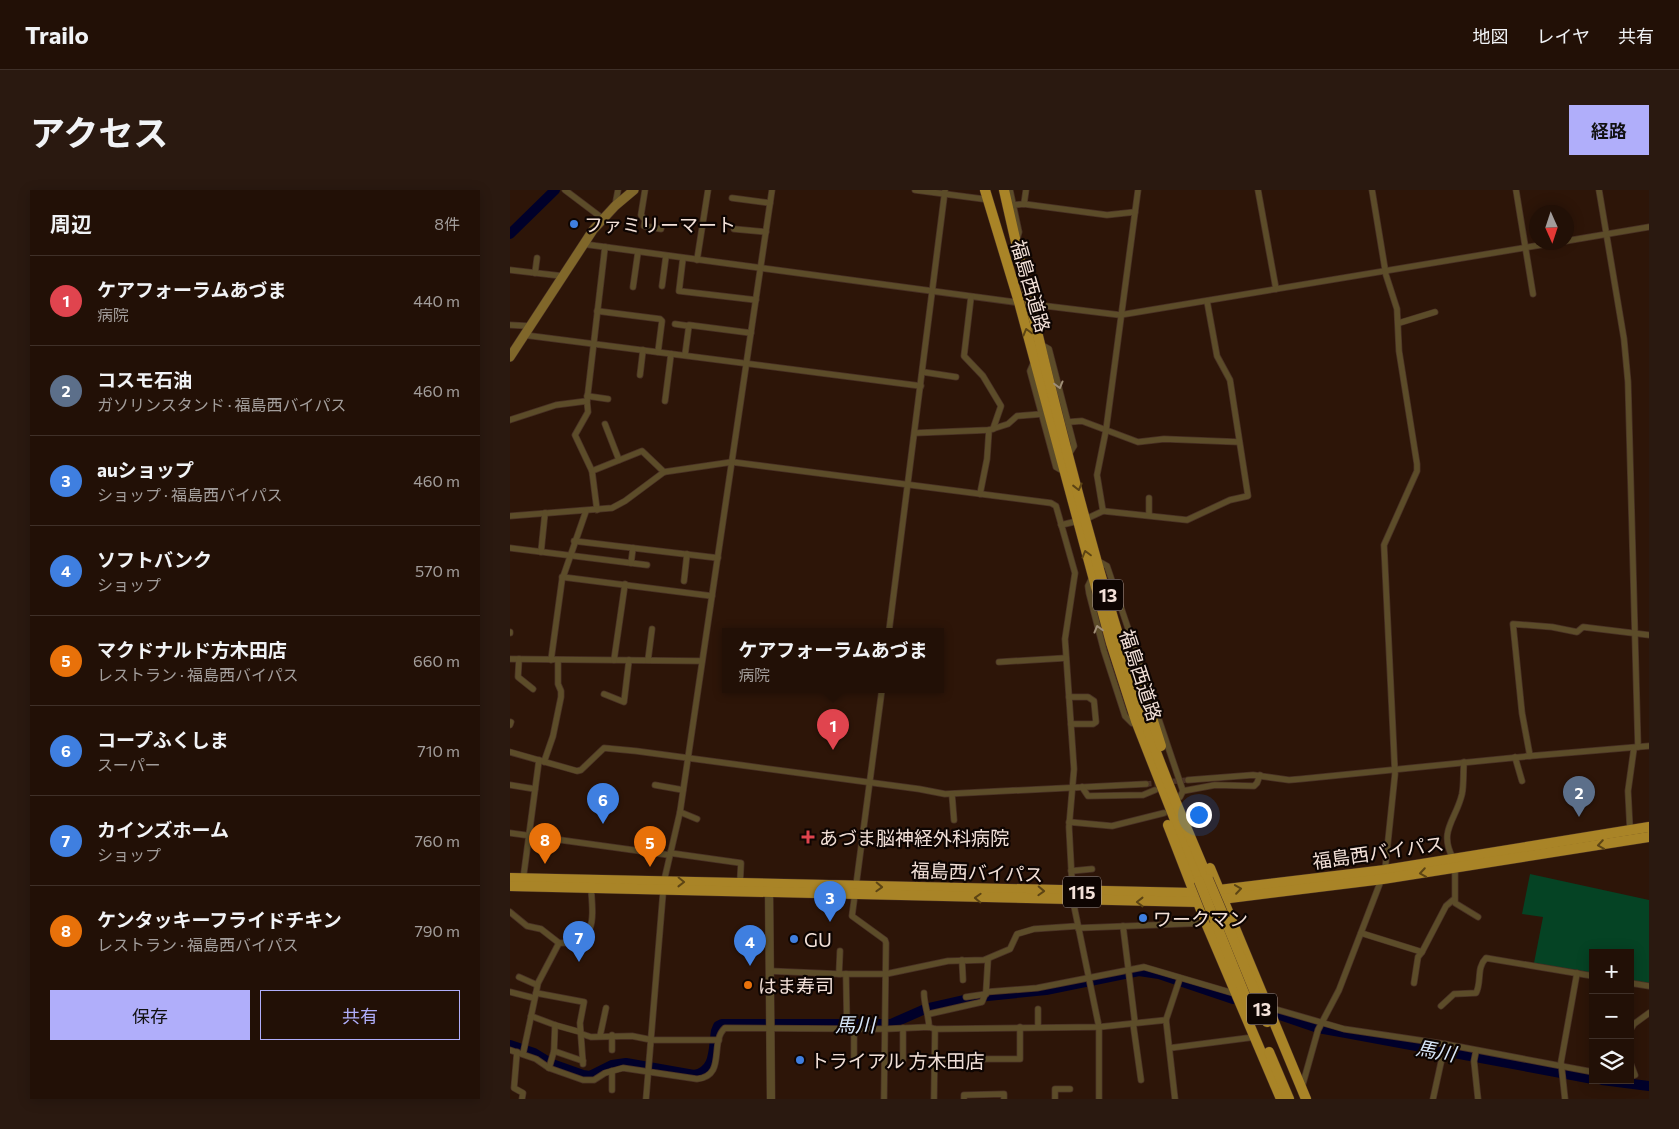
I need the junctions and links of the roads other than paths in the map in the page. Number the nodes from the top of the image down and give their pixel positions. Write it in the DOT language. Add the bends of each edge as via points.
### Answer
graph roads {
  1 [pos="565,190"];
  2 [pos="618,190"];
  3 [pos="634,190"];
  4 [pos="644,190"];
  5 [pos="708,190"];
  6 [pos="772,190"];
  7 [pos="916,190"];
  8 [pos="980,190"];
  9 [pos="1004,190"];
  10 [pos="1010,190"];
  11 [pos="1026,190"];
  12 [pos="1138,190"];
  13 [pos="1258,190"];
  14 [pos="1372,190"];
  15 [pos="1516,190"];
  16 [pos="1599,190"];
  17 [pos="945,192"];
  18 [pos="984,195"];
  19 [pos="732,198"];
  20 [pos="770,203"];
  21 [pos="1024,204"];
  22 [pos="1013,205"];
  23 [pos="614,206"];
  24 [pos="1135,212"];
  25 [pos="602,218"];
  26 [pos="1649,227"];
  27 [pos="662,229"];
  28 [pos="734,230"];
  29 [pos="766,232"];
  30 [pos="1607,235"];
  31 [pos="1574,240"];
  32 [pos="583,244"];
  33 [pos="1016,244"];
  34 [pos="605,247"];
  35 [pos="1529,247"];
  36 [pos="1526,248"];
  37 [pos="638,252"];
  38 [pos="666,256"];
  39 [pos="537,258"];
  40 [pos="683,258"];
  41 [pos="697,260"];
  42 [pos="760,268"];
  43 [pos="510,270"];
  44 [pos="1386,270"];
  45 [pos="535,273"];
  46 [pos="562,276"];
  47 [pos="662,286"];
  48 [pos="633,287"];
  49 [pos="1276,289"];
  50 [pos="933,292"];
  51 [pos="1533,294"];
  52 [pos="971,297"];
  53 [pos="756,300"];
  54 [pos="1207,301"];
  55 [pos="1024,303"];
  56 [pos="597,311"];
  57 [pos="1435,312"];
  58 [pos="1120,315"];
  59 [pos="675,324"];
  60 [pos="1399,324"];
  61 [pos="510,325"];
  62 [pos="529,326"];
  63 [pos="689,326"];
  64 [pos="751,333"];
  65 [pos="524,335"];
  66 [pos="593,344"];
  67 [pos="1040,344"];
  68 [pos="643,350"];
  69 [pos="658,352"];
  70 [pos="671,354"];
  71 [pos="685,355"];
  72 [pos="510,357"];
  73 [pos="1035,362"];
  74 [pos="746,363"];
  75 [pos="923,372"];
  76 [pos="640,375"];
  77 [pos="956,377"];
  78 [pos="921,386"];
  79 [pos="587,398"];
  80 [pos="608,399"];
  81 [pos="665,401"];
  82 [pos="1042,414"];
  83 [pos="510,420"];
  84 [pos="1068,422"];
  85 [pos="605,424"];
  86 [pos="991,429"];
  87 [pos="1106,430"];
  88 [pos="914,433"];
  89 [pos="1239,442"];
  90 [pos="1069,454"];
  91 [pos="619,460"];
  92 [pos="732,462"];
  93 [pos="1064,470"];
  94 [pos="592,471"];
  95 [pos="664,472"];
  96 [pos="907,485"];
  97 [pos="980,494"];
  98 [pos="1149,498"];
  99 [pos="586,510"];
  100 [pos="597,510"];
  101 [pos="1103,511"];
  102 [pos="545,512"];
  103 [pos="1149,515"];
  104 [pos="510,516"];
  105 [pos="1082,520"];
  106 [pos="1061,526"];
  107 [pos="574,541"];
  108 [pos="510,548"];
  109 [pos="633,548"];
  110 [pos="541,552"];
  111 [pos="687,554"];
  112 [pos="569,556"];
  113 [pos="718,558"];
  114 [pos="1098,561"];
  115 [pos="631,563"];
  116 [pos="647,565"];
  117 [pos="562,578"];
  118 [pos="1092,578"];
  119 [pos="684,581"];
  120 [pos="625,584"];
  121 [pos="712,596"];
  122 [pos="1116,623"];
  123 [pos="652,628"];
  124 [pos="889,628"];
  125 [pos="1636,634"];
  126 [pos="1649,635"];
  127 [pos="1111,643"];
  128 [pos="1066,658"];
  129 [pos="510,659"];
  130 [pos="519,660"];
  131 [pos="554,660"];
  132 [pos="614,660"];
  133 [pos="629,660"];
  134 [pos="648,660"];
  135 [pos="702,660"];
  136 [pos="999,662"];
  137 [pos="533,689"];
  138 [pos="881,693"];
  139 [pos="604,694"];
  140 [pos="1069,697"];
  141 [pos="1132,723"];
  142 [pos="1071,724"];
  143 [pos="1649,746"];
  144 [pos="1636,748"];
  145 [pos="510,752"];
  146 [pos="1530,756"];
  147 [pos="1515,757"];
  148 [pos="688,758"];
  149 [pos="541,761"];
  150 [pos="1464,762"];
  151 [pos="1395,770"];
  152 [pos="1260,775"];
  153 [pos="1188,780"];
  154 [pos="1522,781"];
  155 [pos="870,782"];
  156 [pos="1146,784"];
  157 [pos="656,785"];
  158 [pos="510,786"];
  159 [pos="1082,787"];
  160 [pos="1073,788"];
  161 [pos="535,789"];
  162 [pos="683,790"];
  163 [pos="1155,790"];
  164 [pos="1182,794"];
  165 [pos="952,795"];
  166 [pos="680,812"];
  167 [pos="1164,813"];
  168 [pos="697,819"];
  169 [pos="954,820"];
  170 [pos="1069,822"];
  171 [pos="1649,828"];
  172 [pos="1630,830"];
  173 [pos="510,833"];
  174 [pos="528,836"];
  175 [pos="1649,837"];
  176 [pos="670,854"];
  177 [pos="1454,863"];
  178 [pos="1092,869"];
  179 [pos="1071,871"];
  180 [pos="1384,874"];
  181 [pos="510,878"];
  182 [pos="1203,880"];
  183 [pos="523,882"];
  184 [pos="740,883"];
  185 [pos="510,886"];
  186 [pos="663,886"];
  187 [pos="591,888"];
  188 [pos="769,888"];
  189 [pos="855,890"];
  190 [pos="1073,896"];
  191 [pos="1222,896"];
  192 [pos="1196,898"];
  193 [pos="1454,900"];
  194 [pos="510,912"];
  195 [pos="1478,918"];
  196 [pos="1215,921"];
  197 [pos="1123,926"];
  198 [pos="1078,927"];
  199 [pos="1361,933"];
  200 [pos="558,943"];
  201 [pos="840,951"];
  202 [pos="1422,952"];
  203 [pos="988,959"];
  204 [pos="962,960"];
  205 [pos="770,971"];
  206 [pos="1129,972"];
  207 [pos="1578,973"];
  208 [pos="843,974"];
  209 [pos="886,974"];
  210 [pos="1589,975"];
  211 [pos="519,977"];
  212 [pos="963,980"];
  213 [pos="1089,980"];
  214 [pos="1179,980"];
  215 [pos="1414,983"];
  216 [pos="1634,984"];
  217 [pos="537,985"];
  218 [pos="1649,986"];
  219 [pos="510,992"];
  220 [pos="924,993"];
  221 [pos="1236,994"];
  222 [pos="985,995"];
  223 [pos="535,996"];
  224 [pos="966,997"];
  225 [pos="1441,1006"];
  226 [pos="1268,1007"];
  227 [pos="606,1008"];
  228 [pos="1038,1009"];
  229 [pos="928,1013"];
  230 [pos="1649,1014"];
  231 [pos="531,1016"];
  232 [pos="1166,1020"];
  233 [pos="1134,1023"];
  234 [pos="847,1025"];
  235 [pos="555,1026"];
  236 [pos="1320,1026"];
  237 [pos="771,1027"];
  238 [pos="1020,1027"];
  239 [pos="1038,1027"];
  240 [pos="1099,1027"];
  241 [pos="1634,1027"];
  242 [pos="885,1028"];
  243 [pos="903,1028"];
  244 [pos="932,1028"];
  245 [pos="854,1029"];
  246 [pos="581,1033"];
  247 [pos="612,1035"];
  248 [pos="600,1036"];
  249 [pos="1255,1037"];
  250 [pos="652,1040"];
  251 [pos="716,1040"];
  252 [pos="1445,1046"];
  253 [pos="1170,1048"];
  254 [pos="510,1050"];
  255 [pos="612,1050"];
  256 [pos="522,1051"];
  257 [pos="554,1051"];
  258 [pos="1475,1056"];
  259 [pos="854,1059"];
  260 [pos="936,1059"];
  261 [pos="903,1061"];
  262 [pos="550,1065"];
  263 [pos="648,1070"];
  264 [pos="612,1071"];
  265 [pos="1563,1071"];
  266 [pos="1589,1072"];
  267 [pos="1141,1080"];
  268 [pos="1302,1088"];
  269 [pos="512,1089"];
  270 [pos="1070,1089"];
  271 [pos="612,1090"];
  272 [pos="522,1099"];
  273 [pos="646,1099"];
  274 [pos="771,1099"];
  275 [pos="884,1099"];
  276 [pos="934,1099"];
  277 [pos="964,1099"];
  278 [pos="1004,1099"];
  279 [pos="1056,1099"];
  280 [pos="1099,1099"];
  281 [pos="1175,1099"];
  282 [pos="1281,1099"];
  283 [pos="1289,1099"];
  284 [pos="1300,1099"];
  285 [pos="1306,1099"];
  286 [pos="1433,1099"];
  287 [pos="1478,1099"];
  288 [pos="1565,1099"];
  1 -- 25 [label="street"];
  2 -- 23 [label="street"];
  3 -- 23 [label="main road"];
  4 -- 27 [label="street" via="641,215 645,220 644,226"];
  5 -- 41 [label="street"];
  6 -- 20 [label="street"];
  7 -- 17 [label="street"];
  8 -- 18 [label="street"];
  9 -- 33 [label="highway, 福島西道路 / 13"];
  10 -- 22 [label="street"];
  11 -- 21 [label="street"];
  12 -- 24 [label="street"];
  13 -- 49 [label="street"];
  14 -- 44 [label="street"];
  15 -- 36 [label="street"];
  16 -- 30 [label="street"];
  17 -- 18 [label="street"];
  17 -- 50 [label="street"];
  18 -- 55 [label="highway, 福島西道路 / 13"];
  19 -- 20 [label="street"];
  20 -- 29 [label="street"];
  21 -- 22 [label="street"];
  21 -- 24 [label="street" via="1107,215"];
  22 -- 33 [label="street" via="1019,232"];
  23 -- 25 [label="main road"];
  24 -- 58 [label="street"];
  25 -- 32 [label="main road"];
  26 -- 30 [label="street"];
  28 -- 29 [label="street"];
  29 -- 42 [label="street"];
  30 -- 31 [label="street"];
  30 -- 125 [label="street" via="1628,382"];
  32 -- 34 [label="street"];
  32 -- 46 [label="main road"];
  33 -- 55 [label="highway, 福島西道路 / 13"];
  34 -- 37 [label="street"];
  34 -- 56 [label="street"];
  35 -- 36 [label="street"];
  36 -- 44 [label="street"];
  36 -- 51 [label="street"];
  37 -- 38 [label="street"];
  37 -- 48 [label="street"];
  38 -- 40 [label="street"];
  38 -- 47 [label="street"];
  39 -- 45 [label="street"];
  40 -- 41 [label="street"];
  40 -- 53 [label="street" via="679,291"];
  41 -- 42 [label="street"];
  42 -- 50 [label="street"];
  42 -- 53 [label="street"];
  43 -- 45 [label="street"];
  44 -- 49 [label="street"];
  44 -- 60 [label="street"];
  45 -- 46 [label="street"];
  46 -- 62 [label="main road"];
  49 -- 54 [label="street"];
  50 -- 52 [label="street"];
  50 -- 75 [label="street"];
  52 -- 55 [label="street"];
  52 -- 86 [label="street" via="964,356 983,376 1001,406"];
  53 -- 64 [label="street"];
  54 -- 58 [label="street"];
  54 -- 89 [label="street" via="1217,356 1230,380"];
  55 -- 58 [label="street"];
  55 -- 67 [label="highway, 福島西道路 / 13"];
  73 -- 55 [label="highway, 福島西道路 / 13, one-way"];
  56 -- 66 [label="street"];
  56 -- 69 [label="street" via="660,319"];
  57 -- 60 [label="street"];
  58 -- 87 [label="street"];
  59 -- 63 [label="street"];
  60 -- 151 [label="street" via="1399,351 1418,464 1384,545"];
  61 -- 62 [label="street"];
  62 -- 65 [label="main road"];
  63 -- 64 [label="street"];
  63 -- 71 [label="street"];
  64 -- 74 [label="street"];
  65 -- 66 [label="street"];
  65 -- 72 [label="main road"];
  66 -- 68 [label="street"];
  66 -- 79 [label="street"];
  67 -- 84 [label="street, one-way" via="1049,349"];
  67 -- 90 [label="highway, 福島西道路 / 13"];
  68 -- 69 [label="street"];
  68 -- 76 [label="street"];
  69 -- 70 [label="street"];
  70 -- 71 [label="street"];
  70 -- 81 [label="street"];
  71 -- 74 [label="street"];
  73 -- 82 [label="street" via="1030,371"];
  73 -- 93 [label="highway, 福島西道路 / 13"];
  74 -- 78 [label="street"];
  74 -- 92 [label="street"];
  75 -- 77 [label="street"];
  75 -- 78 [label="street"];
  78 -- 88 [label="street"];
  79 -- 80 [label="street"];
  79 -- 83 [label="street"];
  79 -- 94 [label="street" via="588,412 575,435"];
  82 -- 86 [label="street" via="1017,416 1008,424"];
  82 -- 93 [label="street" via="1056,467"];
  84 -- 87 [label="street" via="1082,420"];
  84 -- 90 [label="street" via="1074,446"];
  85 -- 91 [label="street"];
  86 -- 88 [label="street"];
  86 -- 97 [label="street"];
  87 -- 89 [label="street" via="1138,442 1164,439"];
  87 -- 101 [label="street" via="1097,475"];
  88 -- 96 [label="street"];
  89 -- 103 [label="street" via="1248,496 1230,500 1187,520"];
  90 -- 105 [label="highway, 福島西道路 / 13, one-way"];
  91 -- 94 [label="street"];
  91 -- 95 [label="street" via="642,451"];
  92 -- 95 [label="street"];
  92 -- 96 [label="street"];
  92 -- 113 [label="street"];
  93 -- 105 [label="highway, 福島西道路 / 13"];
  94 -- 100 [label="street"];
  95 -- 100 [label="street" via="625,501 612,508"];
  96 -- 97 [label="street"];
  96 -- 124 [label="street"];
  97 -- 106 [label="street" via="1051,503 1056,506"];
  98 -- 103 [label="street"];
  99 -- 100 [label="street"];
  99 -- 102 [label="street"];
  99 -- 107 [label="street"];
  101 -- 103 [label="street"];
  101 -- 105 [label="street"];
  102 -- 104 [label="street"];
  102 -- 110 [label="street"];
  105 -- 106 [label="street"];
  105 -- 114 [label="highway, 福島西道路 / 13"];
  118 -- 105 [label="highway, 福島西道路 / 13, one-way"];
  106 -- 128 [label="street" via="1076,581 1065,639"];
  107 -- 109 [label="street"];
  107 -- 112 [label="street"];
  108 -- 110 [label="street"];
  109 -- 111 [label="street"];
  109 -- 115 [label="street"];
  110 -- 112 [label="street"];
  111 -- 113 [label="street"];
  111 -- 119 [label="street"];
  112 -- 115 [label="street"];
  112 -- 117 [label="street"];
  113 -- 121 [label="street"];
  114 -- 122 [label="highway, 福島西道路 / 13"];
  114 -- 164 [label="street" via="1107,566"];
  115 -- 116 [label="street"];
  117 -- 120 [label="street"];
  117 -- 131 [label="street"];
  118 -- 127 [label="highway, 福島西道路 / 13"];
  141 -- 118 [label="street, one-way" via="1125,716 1104,651 1089,593"];
  120 -- 121 [label="street"];
  120 -- 132 [label="street"];
  121 -- 135 [label="street"];
  122 -- 164 [label="highway" via="1128,644 1168,767"];
  122 -- 182 [label="highway, 福島西道路 / 13" via="1145,719"];
  123 -- 134 [label="street"];
  125 -- 126 [label="street"];
  125 -- 144 [label="street"];
  125 -- 146 [label="street" via="1583,626 1577,632 1513,624"];
  127 -- 141 [label="highway" via="1110,660"];
  127 -- 182 [label="highway, 福島西道路 / 13" via="1136,721"];
  128 -- 136 [label="street"];
  128 -- 140 [label="street"];
  129 -- 130 [label="street"];
  130 -- 131 [label="street"];
  130 -- 137 [label="street" via="518,677"];
  131 -- 132 [label="street"];
  131 -- 149 [label="street" via="561,697 553,736"];
  132 -- 133 [label="street"];
  133 -- 134 [label="street"];
  133 -- 139 [label="street" via="624,702"];
  134 -- 135 [label="street"];
  135 -- 148 [label="street"];
  138 -- 155 [label="street"];
  140 -- 142 [label="street"];
  140 -- 142 [label="street" via="1088,697 1095,706 1096,722"];
  141 -- 163 [label="highway"];
  142 -- 160 [label="street"];
  143 -- 144 [label="street"];
  144 -- 146 [label="street"];
  144 -- 172 [label="street" via="1628,791"];
  145 -- 149 [label="street"];
  146 -- 147 [label="street"];
  147 -- 150 [label="street"];
  147 -- 154 [label="street"];
  148 -- 149 [label="street" via="604,748 582,770"];
  148 -- 155 [label="street"];
  148 -- 162 [label="street"];
  149 -- 161 [label="street"];
  150 -- 151 [label="street"];
  150 -- 177 [label="street" via="1462,793 1446,836"];
  151 -- 152 [label="street" via="1289,780"];
  151 -- 180 [label="street"];
  152 -- 153 [label="street"];
  152 -- 164 [label="street" via="1254,786 1214,785"];
  155 -- 165 [label="street"];
  155 -- 189 [label="street"];
  156 -- 159 [label="street"];
  157 -- 162 [label="street"];
  158 -- 161 [label="street"];
  159 -- 160 [label="street"];
  159 -- 163 [label="street" via="1088,796 1143,795"];
  160 -- 165 [label="street"];
  160 -- 170 [label="street"];
  161 -- 174 [label="street"];
  162 -- 166 [label="street"];
  163 -- 167 [label="highway"];
  164 -- 191 [label="highway"];
  165 -- 169 [label="street"];
  166 -- 168 [label="street"];
  166 -- 176 [label="street"];
  167 -- 170 [label="street" via="1112,826"];
  167 -- 192 [label="highway"];
  170 -- 179 [label="street"];
  171 -- 172 [label="highway, 福島西バイパス / 115"];
  172 -- 177 [label="highway, 福島西バイパス / 115"];
  173 -- 174 [label="street"];
  174 -- 176 [label="street"];
  174 -- 183 [label="street"];
  175 -- 177 [label="highway, 福島西バイパス / 115, one-way"];
  176 -- 184 [label="street" via="741,863"];
  176 -- 186 [label="street"];
  177 -- 180 [label="highway, 福島西バイパス / 115"];
  177 -- 193 [label="street"];
  178 -- 179 [label="street"];
  179 -- 190 [label="street"];
  180 -- 191 [label="highway, 福島西バイパス / 115"];
  180 -- 199 [label="street"];
  181 -- 183 [label="highway, 福島西バイパス / 115"];
  182 -- 196 [label="highway, 福島西道路 / 13, bridge"];
  183 -- 185 [label="highway, 福島西バイパス / 115"];
  183 -- 186 [label="highway, 福島西バイパス / 115"];
  183 -- 187 [label="highway, 福島西バイパス / 115"];
  186 -- 184 [label="highway, 福島西バイパス / 115, one-way"];
  184 -- 188 [label="highway, 福島西バイパス / 115"];
  186 -- 187 [label="highway, 福島西バイパス / 115"];
  186 -- 188 [label="highway, 福島西バイパス / 115"];
  186 -- 250 [label="street"];
  187 -- 200 [label="street" via="590,930 574,942"];
  188 -- 189 [label="highway, 福島西バイパス / 115"];
  188 -- 205 [label="street"];
  189 -- 190 [label="highway, 福島西バイパス / 115"];
  189 -- 209 [label="street" via="852,916 885,940"];
  190 -- 192 [label="highway, 福島西バイパス / 115"];
  190 -- 198 [label="street"];
  191 -- 192 [label="highway, 福島西バイパス / 115"];
  191 -- 226 [label="highway"];
  192 -- 196 [label="highway"];
  193 -- 195 [label="street"];
  193 -- 202 [label="street" via="1446,906"];
  194 -- 200 [label="street" via="527,926 542,929"];
  196 -- 197 [label="street"];
  196 -- 221 [label="highway"];
  196 -- 283 [label="highway, 福島西道路 / 13"];
  196 -- 284 [label="highway, 福島西道路 / 13"];
  197 -- 198 [label="street"];
  197 -- 206 [label="street"];
  198 -- 203 [label="street" via="1034,928 1017,934 1010,949"];
  198 -- 213 [label="street"];
  199 -- 202 [label="street"];
  199 -- 236 [label="street" via="1339,990"];
  200 -- 217 [label="street"];
  201 -- 208 [label="street"];
  202 -- 215 [label="street" via="1418,957"];
  203 -- 204 [label="street"];
  203 -- 222 [label="street"];
  204 -- 209 [label="street" via="948,960"];
  204 -- 212 [label="street"];
  205 -- 208 [label="street"];
  205 -- 237 [label="street"];
  206 -- 213 [label="street"];
  206 -- 214 [label="street" via="1151,968"];
  206 -- 233 [label="street"];
  207 -- 210 [label="street"];
  207 -- 225 [label="street" via="1486,958 1481,965 1476,993 1454,994"];
  207 -- 265 [label="street"];
  208 -- 209 [label="street"];
  208 -- 234 [label="street"];
  209 -- 242 [label="street"];
  211 -- 217 [label="street"];
  213 -- 222 [label="street"];
  213 -- 240 [label="street"];
  214 -- 221 [label="street"];
  214 -- 232 [label="street"];
  216 -- 218 [label="street"];
  217 -- 223 [label="street"];
  219 -- 223 [label="street"];
  220 -- 229 [label="street"];
  221 -- 249 [label="highway"];
  222 -- 224 [label="street"];
  222 -- 229 [label="street" via="982,1002"];
  223 -- 231 [label="street"];
  223 -- 246 [label="street" via="584,1002"];
  226 -- 236 [label="street"];
  226 -- 268 [label="highway"];
  227 -- 248 [label="street"];
  228 -- 239 [label="street"];
  229 -- 244 [label="street"];
  230 -- 241 [label="street"];
  231 -- 235 [label="street"];
  231 -- 256 [label="street"];
  232 -- 233 [label="street"];
  232 -- 253 [label="street"];
  233 -- 240 [label="street"];
  233 -- 267 [label="street"];
  234 -- 237 [label="street"];
  234 -- 245 [label="street"];
  235 -- 246 [label="street"];
  235 -- 257 [label="street"];
  236 -- 252 [label="street"];
  236 -- 268 [label="street"];
  237 -- 251 [label="street" via="725,1028"];
  237 -- 274 [label="street"];
  238 -- 239 [label="street"];
  238 -- 244 [label="street"];
  238 -- 260 [label="street" via="1020,1060"];
  239 -- 240 [label="street"];
  240 -- 280 [label="street"];
  242 -- 243 [label="street"];
  242 -- 245 [label="street"];
  242 -- 275 [label="street"];
  243 -- 244 [label="street"];
  243 -- 261 [label="street"];
  244 -- 260 [label="street"];
  245 -- 259 [label="street"];
  246 -- 248 [label="street"];
  246 -- 257 [label="street" via="583,1062"];
  247 -- 248 [label="street"];
  247 -- 250 [label="street"];
  247 -- 255 [label="street"];
  249 -- 253 [label="street"];
  249 -- 282 [label="highway"];
  250 -- 251 [label="street"];
  250 -- 263 [label="street"];
  251 -- 263 [label="street" via="716,1066 704,1078 692,1079"];
  252 -- 258 [label="street"];
  252 -- 286 [label="street"];
  253 -- 281 [label="street"];
  254 -- 256 [label="street"];
  256 -- 262 [label="street"];
  256 -- 269 [label="street"];
  257 -- 262 [label="street"];
  258 -- 265 [label="street"];
  258 -- 287 [label="street"];
  260 -- 276 [label="street"];
  262 -- 264 [label="street" via="589,1081"];
  263 -- 264 [label="street"];
  263 -- 273 [label="street"];
  264 -- 271 [label="street"];
  265 -- 266 [label="street"];
  265 -- 288 [label="street"];
  268 -- 285 [label="highway"];
  269 -- 272 [label="street" via="523,1093"];
  270 -- 279 [label="street" via="1055,1089"];
  277 -- 278 [label="street" via="964,1094 1004,1094"];
}
